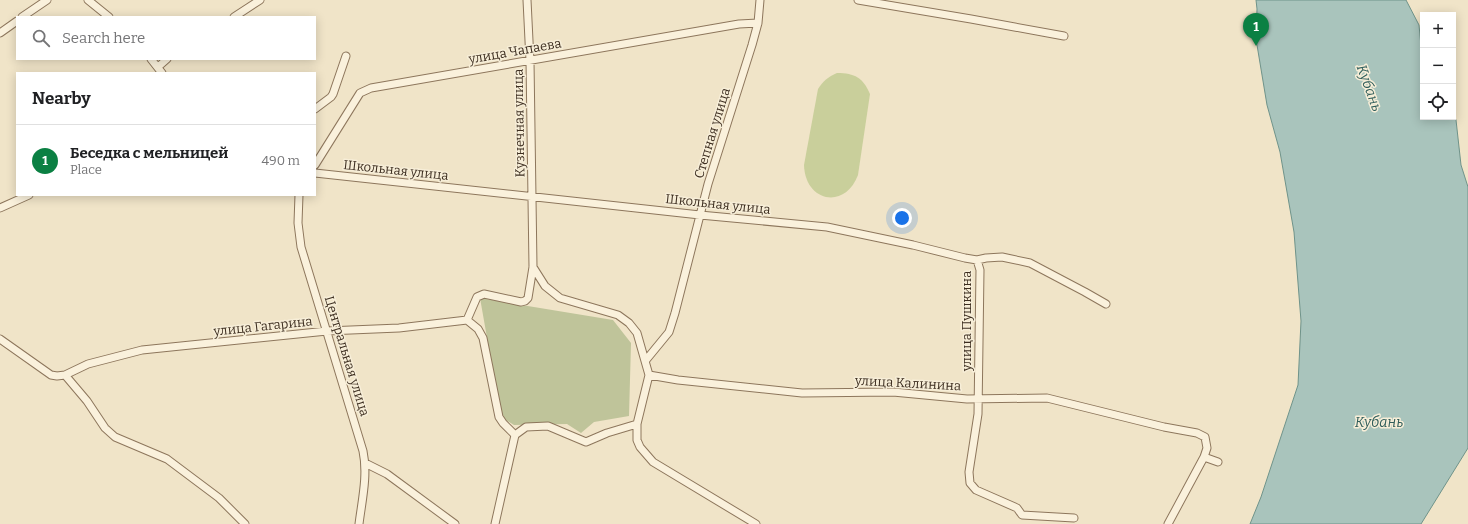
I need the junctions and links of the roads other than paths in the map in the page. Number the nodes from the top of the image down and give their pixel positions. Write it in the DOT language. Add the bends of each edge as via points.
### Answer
graph roads {
  1 [pos="47,0"];
  2 [pos="88,0"];
  3 [pos="260,0"];
  4 [pos="527,0"];
  5 [pos="760,0"];
  6 [pos="858,0"];
  7 [pos="23,16"];
  8 [pos="108,16"];
  9 [pos="236,16"];
  10 [pos="16,22"];
  11 [pos="758,23"];
  12 [pos="0,33"];
  13 [pos="1064,36"];
  14 [pos="346,56"];
  15 [pos="152,60"];
  16 [pos="166,60"];
  17 [pos="530,61"];
  18 [pos="160,70"];
  19 [pos="316,108"];
  20 [pos="316,163"];
  21 [pos="316,173"];
  22 [pos="27,196"];
  23 [pos="299,196"];
  24 [pos="533,197"];
  25 [pos="0,208"];
  26 [pos="700,215"];
  27 [pos="977,260"];
  28 [pos="533,267"];
  29 [pos="1106,304"];
  30 [pos="467,320"];
  31 [pos="327,331"];
  32 [pos="0,339"];
  33 [pos="646,360"];
  34 [pos="65,375"];
  35 [pos="649,375"];
  36 [pos="978,399"];
  37 [pos="637,424"];
  38 [pos="516,435"];
  39 [pos="1204,457"];
  40 [pos="1218,462"];
  41 [pos="365,463"];
  42 [pos="1074,518"];
  43 [pos="245,524"];
  44 [pos="359,524"];
  45 [pos="455,524"];
  46 [pos="495,524"];
  47 [pos="756,524"];
  48 [pos="1168,524"];
  1 -- 7 [label="street"];
  2 -- 8 [label="street"];
  3 -- 9 [label="street"];
  4 -- 17 [label="street, Кузнечная улица"];
  5 -- 11 [label="street, Степная улица"];
  6 -- 13 [label="street"];
  10 -- 12 [label="street"];
  11 -- 17 [label="street, улица Чапаева"];
  11 -- 26 [label="street, Степная улица"];
  14 -- 19 [label="street" via="333,94"];
  15 -- 18 [label="street"];
  16 -- 18 [label="street"];
  17 -- 20 [label="street, улица Чапаева" via="372,88 360,93"];
  17 -- 24 [label="street, Кузнечная улица"];
  21 -- 24 [label="street, Школьная улица"];
  22 -- 25 [label="street"];
  23 -- 31 [label="street, Центральная улица" via="298,223 301,247"];
  24 -- 26 [label="street, Школьная улица"];
  24 -- 28 [label="street, Кузнечная улица"];
  26 -- 27 [label="street, Школьная улица" via="827,227"];
  26 -- 33 [label="street, Степная улица" via="669,332"];
  27 -- 29 [label="street, Школьная улица" via="1002,257 1030,263"];
  27 -- 36 [label="street, улица Пушкина" via="980,270"];
  28 -- 30 [label="street, Кузнечная улица" via="528,298 525,301 480,295"];
  28 -- 33 [label="street" via="545,286 560,298 618,315 629,323 637,332"];
  30 -- 31 [label="street, улица Гагарина" via="399,328"];
  30 -- 38 [label="street" via="478,329 483,338 499,417"];
  31 -- 34 [label="street, улица Гагарина" via="142,350 88,364"];
  31 -- 41 [label="street, Центральная улица"];
  32 -- 34 [label="street" via="51,375"];
  33 -- 35 [label="street"];
  34 -- 43 [label="street" via="105,428 115,437 167,459 218,498"];
  35 -- 36 [label="street, улица Калинина" via="802,393 893,392"];
  35 -- 37 [label="street"];
  36 -- 39 [label="street, улица Калинина" via="1047,398 1197,433 1205,437"];
  36 -- 42 [label="street, улица Пушкина" via="969,472 970,483 976,490 1017,508 1022,515"];
  37 -- 38 [label="street" via="586,442 548,426 526,428"];
  37 -- 47 [label="street" via="637,440 653,462"];
  38 -- 46 [label="street"];
  39 -- 40 [label="street"];
  39 -- 48 [label="street"];
  41 -- 44 [label="street, Центральная улица"];
  41 -- 45 [label="street" via="387,474"];
}
